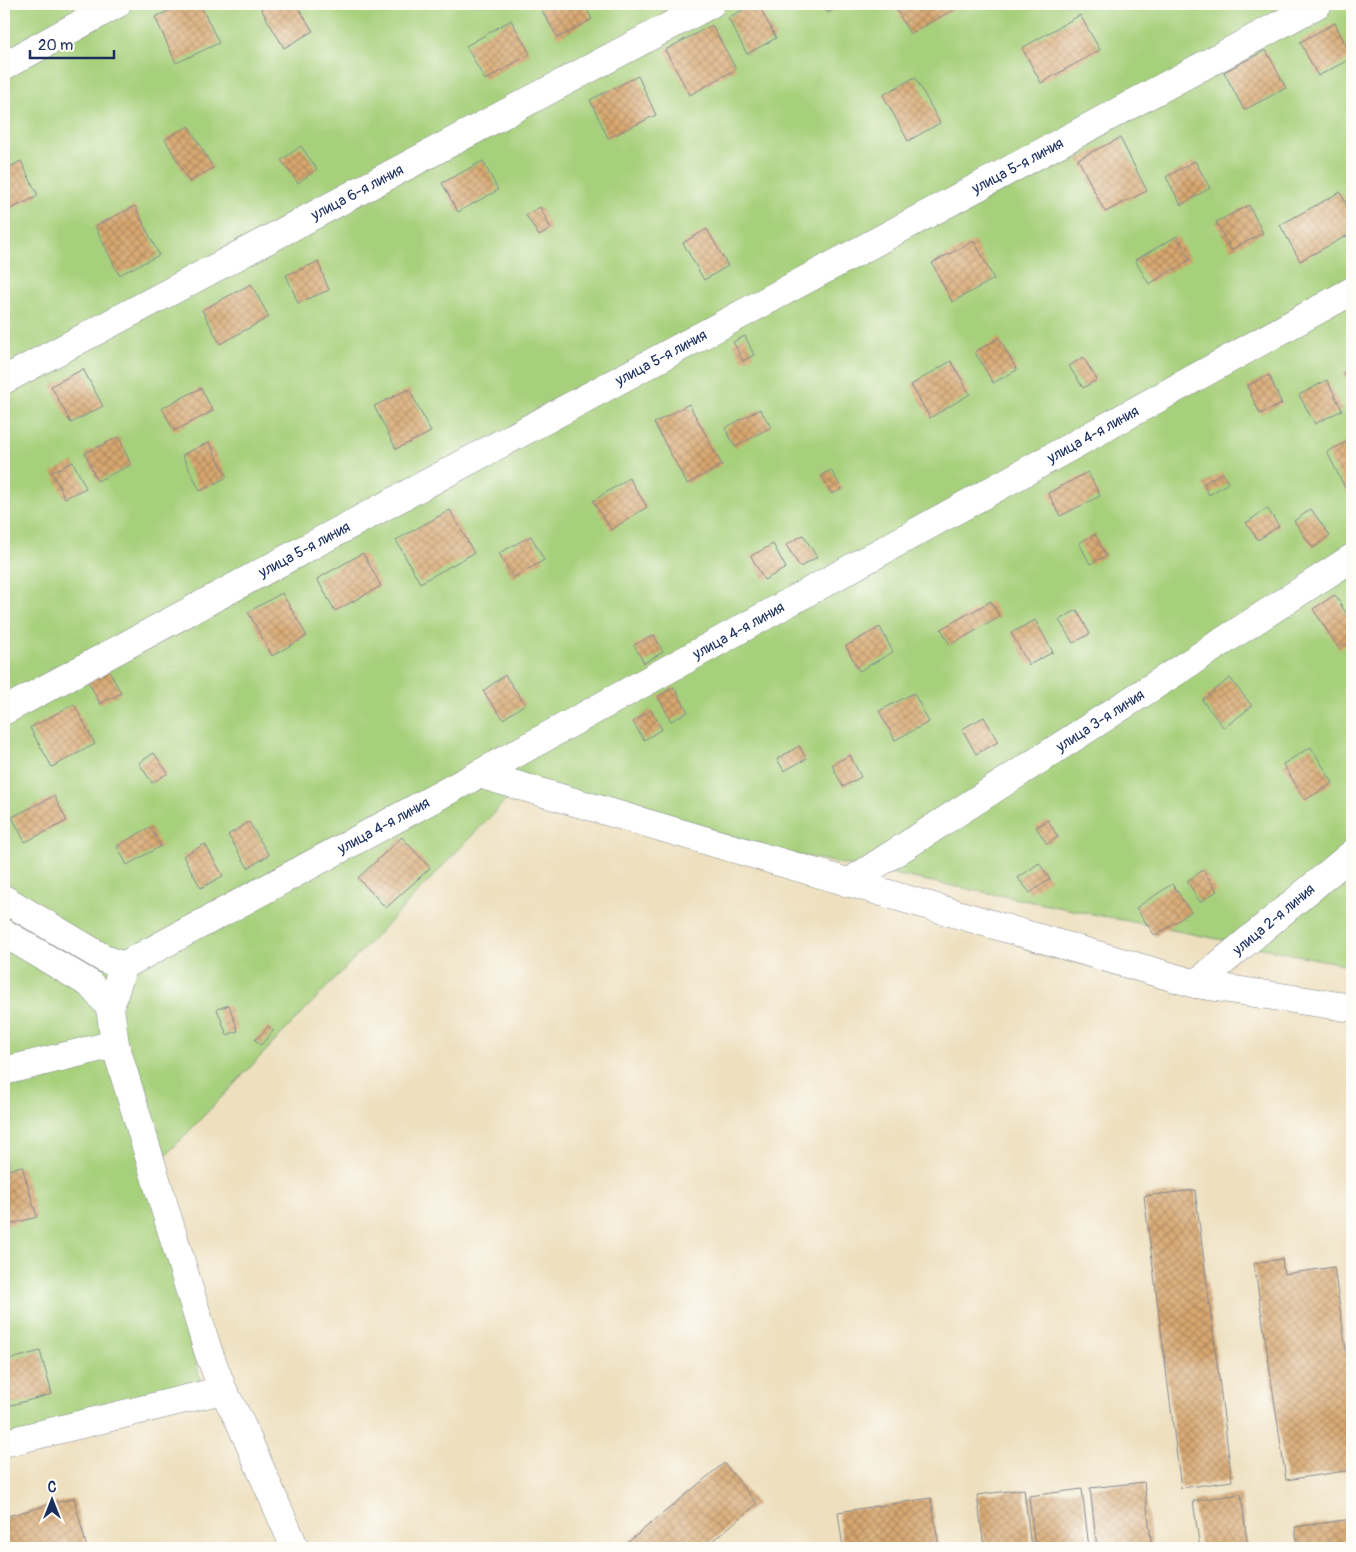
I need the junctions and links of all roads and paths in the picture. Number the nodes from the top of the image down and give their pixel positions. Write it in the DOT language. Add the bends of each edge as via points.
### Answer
graph roads {
  1 [pos="117,4"];
  2 [pos="711,4"];
  3 [pos="1318,4"];
  4 [pos="4,66"];
  5 [pos="1352,291"];
  6 [pos="4,380"];
  7 [pos="1352,558"];
  8 [pos="4,711"];
  9 [pos="479,774"];
  10 [pos="1352,854"];
  11 [pos="848,883"];
  12 [pos="4,899"];
  13 [pos="4,933"];
  14 [pos="123,966"];
  15 [pos="1196,984"];
  16 [pos="110,1007"];
  17 [pos="1352,1008"];
  18 [pos="115,1044"];
  19 [pos="4,1071"];
  20 [pos="222,1390"];
  21 [pos="4,1443"];
  22 [pos="295,1548"];
  1 -- 4 [label="street"];
  2 -- 6 [label="street, улица 6-я линия"];
  3 -- 8 [label="street, улица 5-я линия"];
  5 -- 9 [label="street, улица 4-я линия"];
  7 -- 11 [label="street, улица 3-я линия"];
  9 -- 11 [label="street"];
  9 -- 14 [label="street, улица 4-я линия"];
  10 -- 15 [label="street, улица 2-я линия"];
  11 -- 15 [label="street"];
  12 -- 14 [label="street" via="105,960"];
  13 -- 16 [label="street" via="90,984"];
  14 -- 16 [label="street"];
  15 -- 17 [label="street"];
  16 -- 18 [label="street"];
  18 -- 19 [label="street"];
  18 -- 20 [label="street"];
  20 -- 21 [label="street"];
  20 -- 22 [label="street" via="240,1422"];
}
